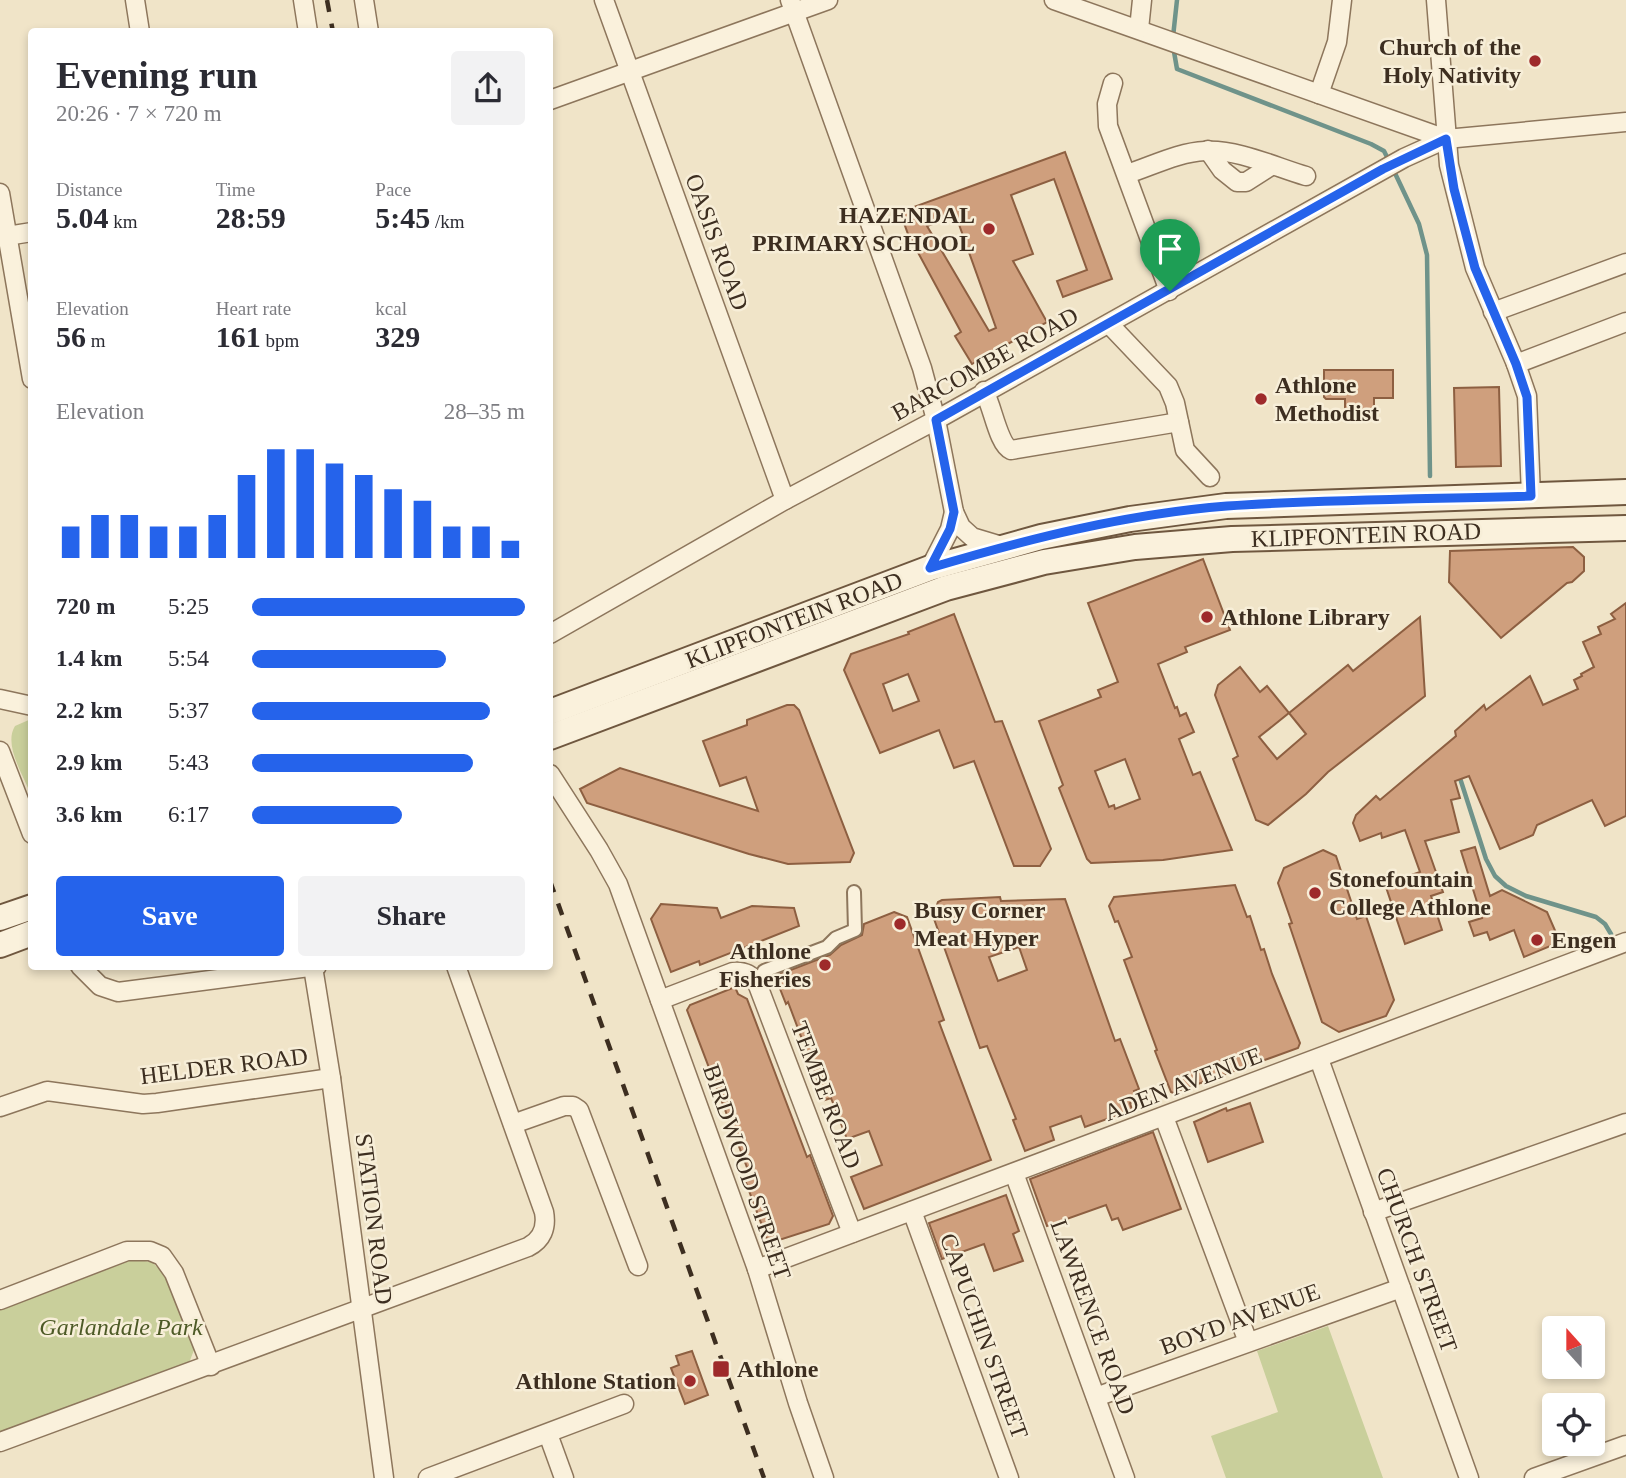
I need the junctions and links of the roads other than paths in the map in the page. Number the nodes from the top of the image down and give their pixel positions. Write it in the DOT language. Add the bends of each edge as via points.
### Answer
graph roads {
  1 [pos="135,0"];
  2 [pos="303,0"];
  3 [pos="364,0"];
  4 [pos="604,0"];
  5 [pos="828,0"];
  6 [pos="1054,0"];
  7 [pos="1142,0"];
  8 [pos="1342,0"];
  9 [pos="1436,0"];
  10 [pos="792,6"];
  11 [pos="139,28"];
  12 [pos="307,28"];
  13 [pos="368,28"];
  14 [pos="1139,29"];
  15 [pos="629,71"];
  16 [pos="1113,83"];
  17 [pos="1319,94"];
  18 [pos="553,99"];
  19 [pos="1626,122"];
  20 [pos="1446,139"];
  21 [pos="1208,150"];
  22 [pos="1271,166"];
  23 [pos="1127,174"];
  24 [pos="1306,176"];
  25 [pos="0,193"];
  26 [pos="28,233"];
  27 [pos="4,237"];
  28 [pos="1626,263"];
  29 [pos="1170,291"];
  30 [pos="1493,312"];
  31 [pos="1626,322"];
  32 [pos="1109,324"];
  33 [pos="28,359"];
  34 [pos="1516,364"];
  35 [pos="984,391"];
  36 [pos="936,420"];
  37 [pos="1179,422"];
  38 [pos="1210,477"];
  39 [pos="1626,492"];
  40 [pos="1531,496"];
  41 [pos="785,500"];
  42 [pos="954,512"];
  43 [pos="1626,528"];
  44 [pos="1002,547"];
  45 [pos="930,568"];
  46 [pos="553,632"];
  47 [pos="0,699"];
  48 [pos="28,705"];
  49 [pos="553,723"];
  50 [pos="0,751"];
  51 [pos="553,780"];
  52 [pos="28,824"];
  53 [pos="855,892"];
  54 [pos="28,908"];
  55 [pos="0,918"];
  56 [pos="28,934"];
  57 [pos="0,945"];
  58 [pos="1625,946"];
  59 [pos="83,970"];
  60 [pos="291,970"];
  61 [pos="315,970"];
  62 [pos="458,970"];
  63 [pos="758,974"];
  64 [pos="660,1000"];
  65 [pos="1319,1059"];
  66 [pos="331,1078"];
  67 [pos="0,1107"];
  68 [pos="1164,1117"];
  69 [pos="1626,1123"];
  70 [pos="513,1124"];
  71 [pos="1014,1173"];
  72 [pos="912,1211"];
  73 [pos="1373,1212"];
  74 [pos="852,1233"];
  75 [pos="638,1266"];
  76 [pos="757,1269"];
  77 [pos="1401,1288"];
  78 [pos="0,1300"];
  79 [pos="361,1310"];
  80 [pos="1248,1342"];
  81 [pos="211,1366"];
  82 [pos="1096,1397"];
  83 [pos="624,1404"];
  84 [pos="548,1434"];
  85 [pos="0,1442"];
  86 [pos="1626,1445"];
  87 [pos="384,1478"];
  88 [pos="428,1478"];
  89 [pos="564,1478"];
  90 [pos="824,1478"];
  91 [pos="1009,1478"];
  92 [pos="1125,1478"];
  93 [pos="1469,1478"];
  94 [pos="1534,1478"];
  1 -- 11 [label="street"];
  2 -- 12 [label="street"];
  3 -- 13 [label="street"];
  4 -- 15 [label="street, OASIS ROAD"];
  5 -- 10 [label="street"];
  6 -- 14 [label="street"];
  7 -- 14 [label="street"];
  8 -- 17 [label="street" via="1337,42"];
  9 -- 20 [label="street"];
  10 -- 15 [label="street"];
  10 -- 36 [label="street" via="914,345"];
  14 -- 17 [label="street"];
  15 -- 18 [label="street"];
  15 -- 41 [label="street, OASIS ROAD"];
  16 -- 23 [label="street" via="1106,117"];
  17 -- 20 [label="street"];
  19 -- 20 [label="street"];
  20 -- 29 [label="street, BARCOMBE ROAD" via="1383,169"];
  20 -- 30 [label="street" via="1464,231"];
  21 -- 22 [label="street"];
  21 -- 22 [label="street" via="1237,182 1246,182"];
  21 -- 23 [label="street"];
  22 -- 24 [label="street"];
  23 -- 29 [label="street"];
  25 -- 27 [label="street"];
  26 -- 27 [label="street"];
  27 -- 33 [label="street"];
  28 -- 30 [label="street"];
  29 -- 32 [label="street, BARCOMBE ROAD"];
  30 -- 34 [label="street"];
  31 -- 34 [label="street"];
  32 -- 35 [label="street, BARCOMBE ROAD"];
  32 -- 37 [label="street" via="1168,386"];
  34 -- 40 [label="street" via="1527,397"];
  35 -- 36 [label="street, BARCOMBE ROAD"];
  35 -- 37 [label="street" via="1002,444 1011,450"];
  36 -- 41 [label="street, BARCOMBE ROAD"];
  36 -- 42 [label="street"];
  37 -- 38 [label="street" via="1187,456"];
  39 -- 40 [label="main road, KLIPFONTEIN ROAD"];
  40 -- 44 [label="main road, KLIPFONTEIN ROAD" via="1226,506 1130,519"];
  41 -- 46 [label="street, BARCOMBE ROAD"];
  42 -- 44 [label="street" via="972,537"];
  42 -- 45 [label="street"];
  43 -- 49 [label="main road, KLIPFONTEIN ROAD" via="1232,539 1135,547 1044,562 946,588"];
  44 -- 45 [label="main road, KLIPFONTEIN ROAD"];
  45 -- 49 [label="main road, KLIPFONTEIN ROAD"];
  47 -- 48 [label="street"];
  50 -- 52 [label="street"];
  51 -- 64 [label="street, BIRDWOOD STREET" via="618,884"];
  53 -- 63 [label="street" via="855,930 827,947"];
  54 -- 55 [label="main road"];
  56 -- 57 [label="main road"];
  58 -- 65 [label="street, ADEN AVENUE"];
  59 -- 60 [label="street" via="100,986 118,992"];
  61 -- 66 [label="street, STATION ROAD"];
  62 -- 70 [label="street"];
  63 -- 64 [label="street" via="733,972"];
  63 -- 74 [label="street, TEMBE ROAD" via="757,983"];
  64 -- 76 [label="street, BIRDWOOD STREET"];
  65 -- 68 [label="street, ADEN AVENUE"];
  65 -- 73 [label="street, CHURCH STREET"];
  66 -- 67 [label="street, HELDER ROAD" via="150,1103 47,1091"];
  66 -- 79 [label="street, STATION ROAD"];
  68 -- 71 [label="street, ADEN AVENUE"];
  68 -- 80 [label="street"];
  69 -- 73 [label="street"];
  70 -- 75 [label="street" via="564,1106 579,1110"];
  70 -- 79 [label="street" via="544,1212 545,1227 539,1240"];
  71 -- 72 [label="street, ADEN AVENUE"];
  71 -- 82 [label="street, LAWRENCE ROAD"];
  72 -- 74 [label="street, ADEN AVENUE"];
  72 -- 91 [label="street, CAPUCHIN STREET"];
  73 -- 77 [label="street, CHURCH STREET"];
  74 -- 76 [label="street, ADEN AVENUE"];
  76 -- 90 [label="street, BIRDWOOD STREET"];
  77 -- 80 [label="street, BOYD AVENUE"];
  77 -- 93 [label="street, CHURCH STREET"];
  78 -- 81 [label="street" via="127,1251 150,1251 162,1256 174,1273"];
  79 -- 81 [label="street"];
  79 -- 87 [label="street, STATION ROAD"];
  80 -- 82 [label="street, BOYD AVENUE"];
  81 -- 85 [label="street"];
  82 -- 92 [label="street, LAWRENCE ROAD"];
  83 -- 84 [label="street"];
  84 -- 88 [label="street"];
  84 -- 89 [label="street"];
  86 -- 94 [label="street"];
}
